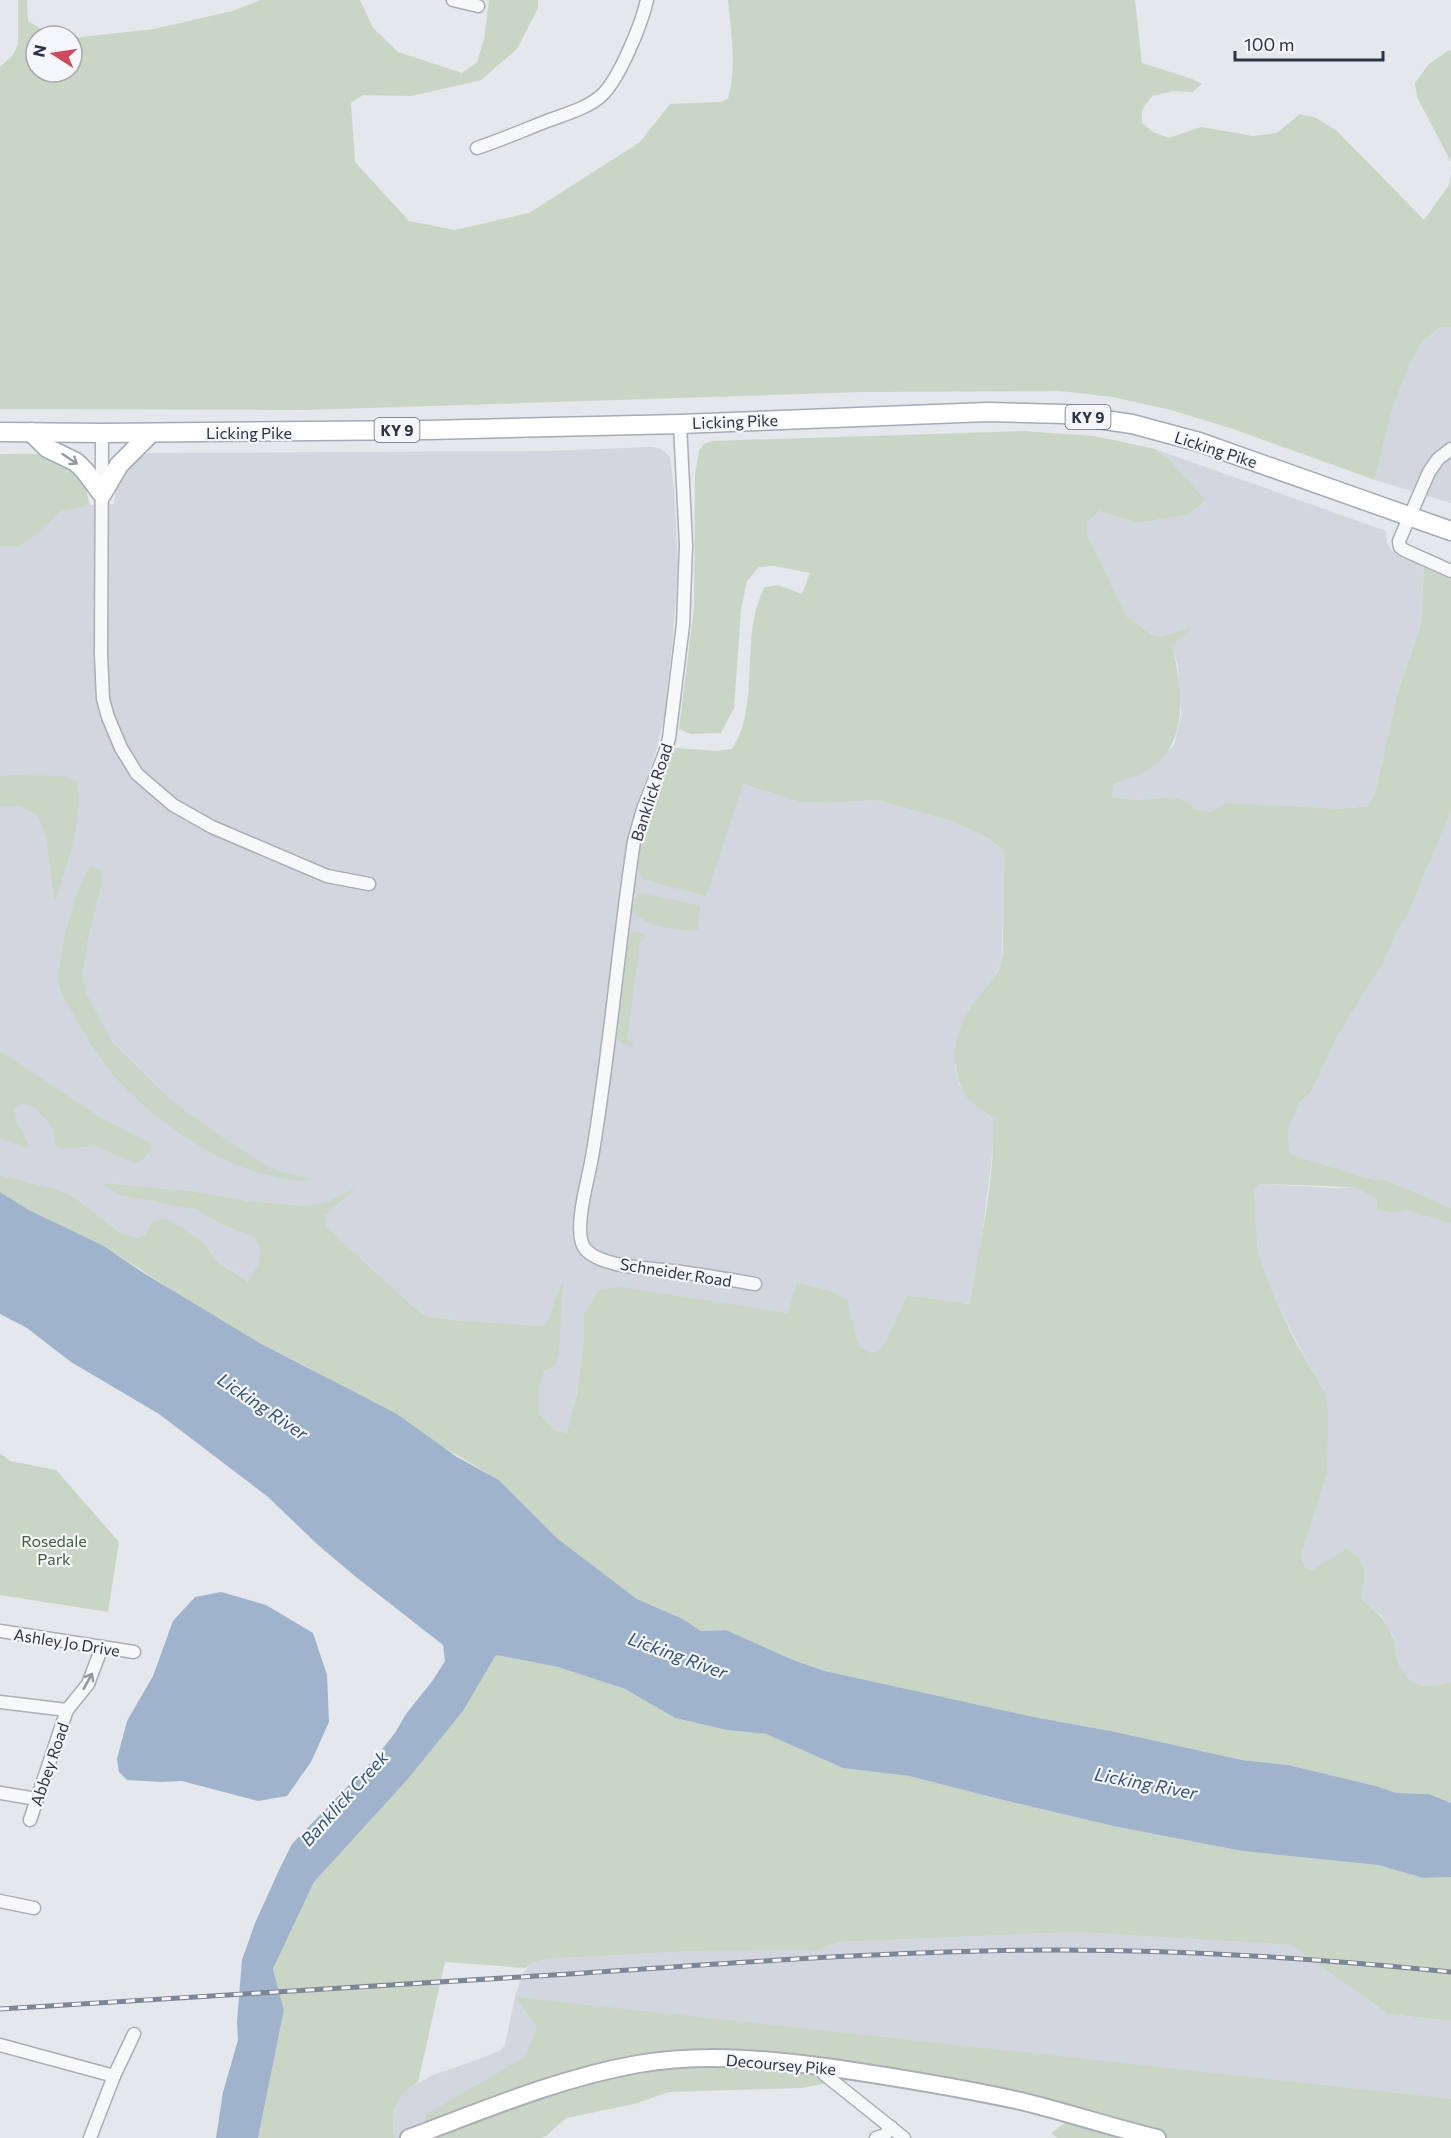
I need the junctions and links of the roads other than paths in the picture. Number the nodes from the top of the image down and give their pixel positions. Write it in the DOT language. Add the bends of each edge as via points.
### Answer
graph roads {
  1 [pos="453,0"];
  2 [pos="647,0"];
  3 [pos="478,6"];
  4 [pos="477,148"];
  5 [pos="680,424"];
  6 [pos="0,432"];
  7 [pos="31,432"];
  8 [pos="102,433"];
  9 [pos="152,433"];
  10 [pos="1451,449"];
  11 [pos="102,494"];
  12 [pos="1409,516"];
  13 [pos="1451,531"];
  14 [pos="1451,571"];
  15 [pos="369,884"];
  16 [pos="585,1194"];
  17 [pos="755,1284"];
  18 [pos="0,1631"];
  19 [pos="102,1647"];
  20 [pos="134,1652"];
  21 [pos="0,1702"];
  22 [pos="67,1710"];
  23 [pos="0,1793"];
  24 [pos="37,1798"];
  25 [pos="30,1820"];
  26 [pos="0,1901"];
  27 [pos="34,1908"];
  28 [pos="134,2034"];
  29 [pos="0,2045"];
  30 [pos="820,2066"];
  31 [pos="114,2076"];
  32 [pos="891,2127"];
  33 [pos="90,2138"];
  34 [pos="409,2138"];
  35 [pos="876,2138"];
  36 [pos="904,2138"];
  37 [pos="1157,2138"];
  1 -- 3 [label="street"];
  2 -- 4 [label="street" via="622,64 604,93 578,109"];
  5 -- 9 [label="main road, Licking Pike / KY 9"];
  5 -- 12 [label="main road, Licking Pike / KY 9" via="987,412 1064,414 1132,424 1190,440"];
  5 -- 16 [label="street, Banklick Road" via="686,581 674,705 665,753 634,841"];
  6 -- 7 [label="main road, Licking Pike / KY 9"];
  7 -- 8 [label="main road, Licking Pike / KY 9"];
  7 -- 11 [label="main road, one-way" via="47,448 76,462"];
  8 -- 9 [label="main road, Licking Pike / KY 9"];
  8 -- 11 [label="street"];
  9 -- 11 [label="main road" via="119,465"];
  10 -- 12 [label="street" via="1429,472"];
  11 -- 15 [label="street" via="103,699 121,748 137,774 173,805 212,827 327,876"];
  12 -- 13 [label="main road, Licking Pike / KY 9"];
  12 -- 14 [label="street" via="1399,538 1400,547"];
  16 -- 17 [label="street, Schneider Road" via="581,1218 583,1244 594,1255 618,1264"];
  18 -- 19 [label="street, Ashley Jo Drive"];
  19 -- 20 [label="street, Ashley Jo Drive"];
  22 -- 19 [label="street, Abbey Road, one-way" via="88,1684"];
  21 -- 22 [label="street"];
  22 -- 24 [label="street, Abbey Road"];
  23 -- 24 [label="street"];
  24 -- 25 [label="street, Abbey Road"];
  26 -- 27 [label="street"];
  28 -- 31 [label="street"];
  29 -- 31 [label="street"];
  30 -- 32 [label="street" via="824,2074"];
  30 -- 34 [label="main road, Decoursey Pike" via="731,2058 640,2064 558,2083"];
  30 -- 37 [label="main road, Decoursey Pike" via="1017,2100"];
  31 -- 33 [label="street"];
  32 -- 35 [label="street"];
  32 -- 36 [label="street"];
}
